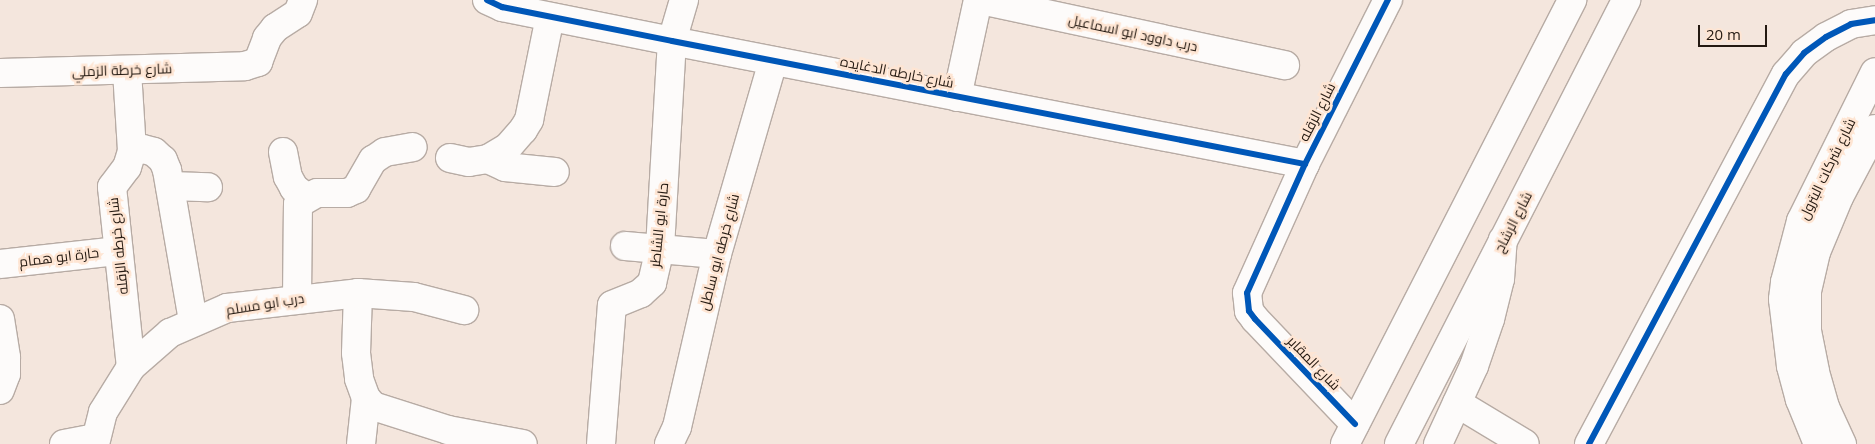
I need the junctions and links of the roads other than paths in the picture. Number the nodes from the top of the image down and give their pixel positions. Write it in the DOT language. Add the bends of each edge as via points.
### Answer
graph roads {
  1 [pos="302,0"];
  2 [pos="487,0"];
  3 [pos="684,0"];
  4 [pos="979,0"];
  5 [pos="1388,0"];
  6 [pos="1572,0"];
  7 [pos="1626,0"];
  8 [pos="550,16"];
  9 [pos="1875,20"];
  10 [pos="672,41"];
  11 [pos="773,61"];
  12 [pos="1285,65"];
  13 [pos="127,71"];
  14 [pos="1875,72"];
  15 [pos="0,73"];
  16 [pos="957,96"];
  17 [pos="1875,129"];
  18 [pos="413,147"];
  19 [pos="132,151"];
  20 [pos="283,152"];
  21 [pos="450,158"];
  22 [pos="488,159"];
  23 [pos="1304,164"];
  24 [pos="555,172"];
  25 [pos="170,186"];
  26 [pos="208,187"];
  27 [pos="306,198"];
  28 [pos="1504,240"];
  29 [pos="625,246"];
  30 [pos="660,248"];
  31 [pos="118,251"];
  32 [pos="717,254"];
  33 [pos="0,264"];
  34 [pos="358,293"];
  35 [pos="297,298"];
  36 [pos="464,310"];
  37 [pos="0,319"];
  38 [pos="1254,319"];
  39 [pos="193,320"];
  40 [pos="2,346"];
  41 [pos="131,367"];
  42 [pos="0,390"];
  43 [pos="366,398"];
  44 [pos="1457,403"];
  45 [pos="1350,434"];
  46 [pos="448,437"];
  47 [pos="95,441"];
  48 [pos="64,444"];
  49 [pos="361,444"];
  50 [pos="523,444"];
  51 [pos="601,444"];
  52 [pos="669,444"];
  53 [pos="1399,444"];
  54 [pos="1438,444"];
  55 [pos="1525,444"];
  56 [pos="1589,444"];
  57 [pos="1818,444"];
  58 [pos="1842,444"];
  1 -- 13 [label="street, شارع خرطة الزملي" via="298,13 275,28 267,38 258,62 245,66"];
  2 -- 8 [label="street, شارع خارطه الدغايده" via="502,7"];
  3 -- 10 [label="street, حارة ابو الشاطر"];
  4 -- 12 [label="street, درب داوود ابو اسماعيل"];
  4 -- 16 [label="street"];
  5 -- 23 [label="street, شارع الزقله"];
  6 -- 45 [label="street"];
  7 -- 28 [label="street, شارع الرشاح"];
  8 -- 10 [label="street, شارع خارطه الدغايده"];
  8 -- 22 [label="street" via="529,120 516,139"];
  9 -- 56 [label="street" via="1851,24 1826,37 1804,53 1786,74"];
  10 -- 11 [label="street, شارع خارطه الدغايده"];
  10 -- 30 [label="street, حارة ابو الشاطر"];
  11 -- 16 [label="street, شارع خارطه الدغايده"];
  11 -- 32 [label="street, شارع خرطه ابو ساطل"];
  13 -- 15 [label="street, شارع خرطة الزملي"];
  13 -- 19 [label="street, شارع خرطه الزقله"];
  14 -- 57 [label="street, شارع شركات البترول" via="1804,213 1782,299 1791,366 1800,400"];
  16 -- 23 [label="street, شارع خارطه الدغايده"];
  17 -- 58 [label="street, شارع شركات البترول" via="1839,197 1820,243 1808,292 1807,332 1815,371 1825,407"];
  18 -- 27 [label="street" via="385,152 373,160 356,189 347,193 317,193"];
  19 -- 25 [label="street" via="143,149 163,160"];
  19 -- 31 [label="street, شارع خرطه الزقله" via="127,167 112,187"];
  20 -- 27 [label="street" via="288,177 294,188"];
  21 -- 22 [label="street" via="469,162"];
  22 -- 24 [label="street" via="505,167"];
  23 -- 38 [label="street, شارع الزقله" via="1247,293 1249,311"];
  25 -- 26 [label="street"];
  25 -- 39 [label="street"];
  27 -- 35 [label="street" via="296,210"];
  28 -- 44 [label="street" via="1496,300 1474,366"];
  28 -- 53 [label="street, شارع الرشاح"];
  29 -- 30 [label="street"];
  30 -- 32 [label="street"];
  30 -- 51 [label="street, حارة ابو الشاطر" via="652,284 641,293 612,305"];
  31 -- 33 [label="street, حارة ابو همام"];
  31 -- 41 [label="street, شارع خرطه الزقله"];
  32 -- 52 [label="street, شارع خرطه ابو ساطل" via="677,427"];
  34 -- 35 [label="street, درب ابو مسلم"];
  34 -- 36 [label="street, درب ابو مسلم" via="414,297"];
  34 -- 43 [label="street" via="356,353"];
  35 -- 39 [label="street, درب ابو مسلم" via="227,308"];
  37 -- 40 [label="street"];
  38 -- 45 [label="street, شارع المقابر"];
  39 -- 41 [label="street, درب ابو مسلم" via="163,338"];
  40 -- 42 [label="street" via="6,374"];
  41 -- 47 [label="street, درب ابو مسلم" via="107,404"];
  43 -- 46 [label="street" via="385,412"];
  43 -- 49 [label="street"];
  44 -- 54 [label="street"];
  44 -- 55 [label="street"];
  46 -- 50 [label="street"];
  47 -- 48 [label="street"];
}
